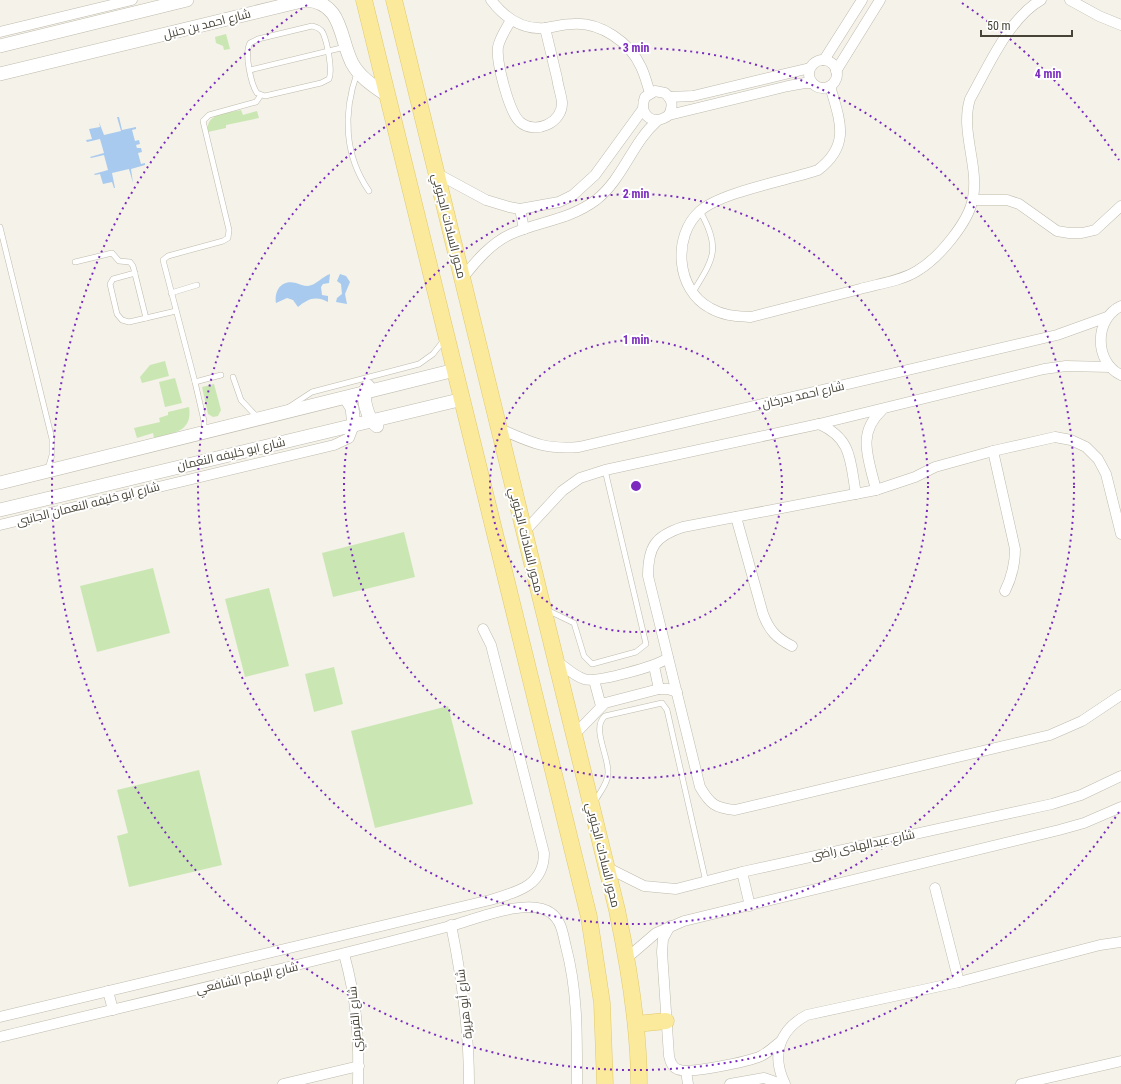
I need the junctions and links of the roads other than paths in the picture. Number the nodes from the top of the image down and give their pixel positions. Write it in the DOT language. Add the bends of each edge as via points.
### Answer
graph roads {
  1 [pos="132,0"];
  2 [pos="187,0"];
  3 [pos="299,0"];
  4 [pos="330,0"];
  5 [pos="364,0"];
  6 [pos="394,0"];
  7 [pos="491,0"];
  8 [pos="862,0"];
  9 [pos="880,0"];
  10 [pos="1041,0"];
  11 [pos="1070,0"];
  12 [pos="258,5"];
  13 [pos="333,13"];
  14 [pos="511,20"];
  15 [pos="1121,24"];
  16 [pos="545,28"];
  17 [pos="0,32"];
  18 [pos="0,46"];
  19 [pos="346,47"];
  20 [pos="327,51"];
  21 [pos="824,60"];
  22 [pos="810,68"];
  23 [pos="250,70"];
  24 [pos="836,71"];
  25 [pos="358,72"];
  26 [pos="0,74"];
  27 [pos="812,83"];
  28 [pos="830,86"];
  29 [pos="650,93"];
  30 [pos="261,95"];
  31 [pos="388,96"];
  32 [pos="669,97"];
  33 [pos="643,109"];
  34 [pos="669,115"];
  35 [pos="657,121"];
  36 [pos="436,173"];
  37 [pos="369,191"];
  38 [pos="973,200"];
  39 [pos="549,204"];
  40 [pos="1121,206"];
  41 [pos="520,209"];
  42 [pos="700,211"];
  43 [pos="553,220"];
  44 [pos="0,227"];
  45 [pos="524,229"];
  46 [pos="74,262"];
  47 [pos="135,273"];
  48 [pos="462,279"];
  49 [pos="197,285"];
  50 [pos="692,292"];
  51 [pos="171,293"];
  52 [pos="1121,306"];
  53 [pos="176,311"];
  54 [pos="1107,317"];
  55 [pos="146,318"];
  56 [pos="447,336"];
  57 [pos="454,367"];
  58 [pos="1117,374"];
  59 [pos="221,375"];
  60 [pos="233,377"];
  61 [pos="195,382"];
  62 [pos="365,393"];
  63 [pos="346,398"];
  64 [pos="464,403"];
  65 [pos="883,409"];
  66 [pos="281,414"];
  67 [pos="258,418"];
  68 [pos="372,421"];
  69 [pos="819,424"];
  70 [pos="354,425"];
  71 [pos="498,428"];
  72 [pos="204,432"];
  73 [pos="993,451"];
  74 [pos="605,470"];
  75 [pos="47,471"];
  76 [pos="0,483"];
  77 [pos="876,490"];
  78 [pos="856,494"];
  79 [pos="0,510"];
  80 [pos="736,516"];
  81 [pos="0,525"];
  82 [pos="524,532"];
  83 [pos="1121,534"];
  84 [pos="1005,591"];
  85 [pos="542,608"];
  86 [pos="483,629"];
  87 [pos="792,646"];
  88 [pos="668,658"];
  89 [pos="555,660"];
  90 [pos="654,666"];
  91 [pos="594,680"];
  92 [pos="659,689"];
  93 [pos="677,692"];
  94 [pos="1121,695"];
  95 [pos="601,706"];
  96 [pos="574,736"];
  97 [pos="1121,776"];
  98 [pos="591,807"];
  99 [pos="1121,807"];
  100 [pos="606,867"];
  101 [pos="742,872"];
  102 [pos="706,882"];
  103 [pos="935,888"];
  104 [pos="490,900"];
  105 [pos="750,906"];
  106 [pos="492,914"];
  107 [pos="451,925"];
  108 [pos="670,926"];
  109 [pos="1121,942"];
  110 [pos="344,954"];
  111 [pos="627,958"];
  112 [pos="959,982"];
  113 [pos="108,991"];
  114 [pos="112,1010"];
  115 [pos="0,1017"];
  116 [pos="666,1021"];
  117 [pos="636,1024"];
  118 [pos="0,1037"];
  119 [pos="781,1041"];
  120 [pos="1121,1061"];
  121 [pos="359,1066"];
  122 [pos="686,1071"];
  123 [pos="283,1084"];
  124 [pos="358,1084"];
  125 [pos="469,1084"];
  126 [pos="577,1084"];
  127 [pos="605,1084"];
  128 [pos="639,1084"];
  129 [pos="688,1084"];
  130 [pos="730,1084"];
  131 [pos="781,1084"];
  132 [pos="785,1084"];
  133 [pos="1021,1084"];
  1 -- 17 [label="street"];
  2 -- 18 [label="street"];
  3 -- 12 [label="street, شارع احمد بن حنبل"];
  3 -- 13 [label="street, شارع احمد بن حنبل" via="321,3"];
  4 -- 13 [label="street"];
  5 -- 31 [label="main road"];
  6 -- 36 [label="main road, محور السادات الجنوبي"];
  7 -- 14 [label="street"];
  8 -- 21 [label="street"];
  9 -- 24 [label="street"];
  10 -- 38 [label="street" via="1030,6 1016,20 970,99 967,122 974,177"];
  11 -- 15 [label="street" via="1099,16"];
  12 -- 26 [label="street, شارع احمد بن حنبل"];
  13 -- 19 [label="street"];
  14 -- 16 [label="street" via="525,26"];
  14 -- 16 [label="street" via="498,46 500,68 515,116 527,126 535,128 547,125 556,118 562,103"];
  16 -- 29 [label="street" via="573,24 589,25 605,31 632,52 641,66"];
  19 -- 20 [label="lane"];
  19 -- 25 [label="street"];
  20 -- 23 [label="lane"];
  20 -- 23 [label="lane" via="322,33 312,26 253,40 247,48"];
  20 -- 30 [label="lane" via="332,71 329,79"];
  21 -- 22 [label="street" via="816,62"];
  21 -- 24 [label="street" via="832,64"];
  22 -- 27 [label="street"];
  22 -- 32 [label="street" via="693,96"];
  23 -- 30 [label="lane" via="255,89"];
  24 -- 28 [label="street" via="835,79"];
  25 -- 31 [label="street"];
  25 -- 37 [label="lane" via="348,110 348,137 356,169"];
  27 -- 28 [label="street" via="821,88"];
  27 -- 34 [label="street" via="788,86"];
  28 -- 42 [label="street" via="840,120 841,134 838,149 830,161 818,170 719,199"];
  29 -- 32 [label="street" via="660,91"];
  29 -- 33 [label="street" via="643,102"];
  30 -- 51 [label="lane" via="256,102 204,118 203,124 229,235 223,241 168,256 163,260"];
  31 -- 56 [label="main road"];
  32 -- 34 [label="street" via="672,103"];
  33 -- 35 [label="street" via="651,119"];
  33 -- 39 [label="street" via="585,186 559,202"];
  34 -- 35 [label="street"];
  35 -- 43 [label="street" via="640,140 610,187 583,209 567,217"];
  36 -- 41 [label="street" via="486,200"];
  36 -- 48 [label="main road, محور السادات الجنوبي"];
  38 -- 40 [label="street" via="1007,200 1020,204 1057,231 1068,233 1095,230"];
  38 -- 50 [label="street" via="958,230 936,256 917,271 893,280 751,317 729,316 709,308"];
  39 -- 41 [label="street"];
  39 -- 43 [label="street"];
  41 -- 45 [label="street"];
  42 -- 50 [label="street" via="687,229 681,250 683,273"];
  42 -- 50 [label="lane" via="709,228 713,249 708,268"];
  43 -- 45 [label="street"];
  44 -- 75 [label="lane" via="52,439 52,455"];
  45 -- 48 [label="street" via="499,241 472,265"];
  46 -- 47 [label="lane" via="112,253 118,261 130,262"];
  47 -- 55 [label="lane"];
  47 -- 55 [label="lane" via="113,279 110,286 117,314 122,320 129,322"];
  48 -- 71 [label="main road, محور السادات الجنوبي"];
  49 -- 51 [label="lane"];
  51 -- 53 [label="lane"];
  52 -- 54 [label="street"];
  53 -- 55 [label="lane"];
  53 -- 61 [label="lane"];
  54 -- 58 [label="street" via="1100,334 1101,352"];
  54 -- 71 [label="street, شارع احمد بدرخان" via="1057,335 579,447 558,449 537,445"];
  56 -- 57 [label="main road"];
  56 -- 66 [label="lane" via="433,354 419,364 312,392"];
  57 -- 62 [label="street" via="371,385"];
  57 -- 64 [label="main road"];
  58 -- 65 [label="street" via="1066,366 1044,369"];
  59 -- 61 [label="lane"];
  60 -- 67 [label="lane" via="241,400"];
  61 -- 72 [label="lane"];
  62 -- 63 [label="street"];
  62 -- 68 [label="street" via="366,408"];
  63 -- 66 [label="street"];
  63 -- 70 [label="street" via="353,414"];
  64 -- 68 [label="street, شارع ابو خليفه النعمان"];
  64 -- 127 [label="main road" via="589,917 602,1002"];
  65 -- 69 [label="street"];
  65 -- 77 [label="street" via="872,419 867,432 866,446"];
  66 -- 67 [label="street"];
  67 -- 72 [label="street"];
  68 -- 70 [label="street, شارع ابو خليفه النعمان"];
  69 -- 74 [label="street"];
  69 -- 78 [label="street" via="832,430 842,439 847,450"];
  70 -- 79 [label="street, شارع ابو خليفه النعمان"];
  70 -- 81 [label="street, شارع ابو خليفه النعمان الجانبى" via="349,438 334,444"];
  71 -- 82 [label="main road, محور السادات الجنوبي"];
  72 -- 75 [label="street"];
  73 -- 77 [label="street" via="935,467 915,477"];
  73 -- 83 [label="street" via="1055,437 1071,440 1086,447 1098,459 1106,474"];
  73 -- 84 [label="street" via="1015,549 1012,578"];
  74 -- 82 [label="street" via="580,478 562,491"];
  74 -- 85 [label="lane" via="646,644 636,652 592,664 584,656 574,623"];
  75 -- 76 [label="street"];
  77 -- 78 [label="street"];
  78 -- 80 [label="street"];
  80 -- 87 [label="street" via="768,628 778,639"];
  80 -- 88 [label="street" via="678,528 667,532 654,543 648,559 648,576"];
  82 -- 85 [label="main road, محور السادات الجنوبي"];
  85 -- 89 [label="main road, محور السادات الجنوبي"];
  86 -- 104 [label="street, شارع الإمام الشافعي" via="491,645 544,852 544,865 530,884 519,891"];
  88 -- 90 [label="street"];
  88 -- 93 [label="street"];
  89 -- 91 [label="street" via="581,677"];
  89 -- 96 [label="main road, محور السادات الجنوبي"];
  90 -- 91 [label="street"];
  90 -- 92 [label="street"];
  91 -- 95 [label="street"];
  92 -- 93 [label="street"];
  92 -- 95 [label="street"];
  93 -- 94 [label="street" via="700,787 708,800 720,809 735,810 1050,735 1082,721"];
  95 -- 96 [label="street"];
  96 -- 98 [label="main road, محور السادات الجنوبي"];
  97 -- 101 [label="street, شارع عبدالهادى راضى" via="1081,796 1052,804"];
  98 -- 100 [label="main road, محور السادات الجنوبي"];
  98 -- 102 [label="lane" via="606,781 608,771 599,727 600,720 605,716 662,703 667,710"];
  99 -- 105 [label="street" via="1084,823 1059,830"];
  100 -- 102 [label="street, شارع عبدالهادى راضى" via="644,886 676,889"];
  100 -- 111 [label="main road, محور السادات الجنوبي"];
  101 -- 102 [label="street, شارع عبدالهادى راضى"];
  101 -- 105 [label="street"];
  103 -- 112 [label="street"];
  104 -- 106 [label="street"];
  104 -- 113 [label="street, شارع الإمام الشافعي"];
  105 -- 108 [label="street"];
  106 -- 107 [label="street, شارع الإمام الشافعي"];
  106 -- 126 [label="street, شارع الإمام الشافعي" via="529,906 553,914 558,921 576,996"];
  107 -- 110 [label="street, شارع الإمام الشافعي"];
  107 -- 125 [label="street, شارع أبو هريرة" via="461,971 466,1015"];
  108 -- 111 [label="street"];
  108 -- 116 [label="street" via="663,940 662,952"];
  109 -- 112 [label="street"];
  110 -- 114 [label="street, شارع الإمام الشافعي"];
  110 -- 121 [label="street, شارع القرمزي" via="357,1010"];
  111 -- 117 [label="main road, محور السادات الجنوبي"];
  112 -- 119 [label="street" via="807,1014 791,1025"];
  113 -- 114 [label="street"];
  113 -- 115 [label="street, شارع الإمام الشافعي"];
  114 -- 118 [label="street, شارع الإمام الشافعي"];
  116 -- 117 [label="main road"];
  116 -- 122 [label="street" via="670,1061 676,1069"];
  117 -- 128 [label="main road, محور السادات الجنوبي"];
  119 -- 122 [label="street" via="761,1056 749,1060"];
  119 -- 132 [label="street" via="778,1056 779,1072"];
  120 -- 133 [label="street"];
  121 -- 123 [label="street"];
  121 -- 124 [label="street, شارع القرمزي"];
  122 -- 129 [label="street"];
  130 -- 131 [label="street" via="764,1078"];
}
